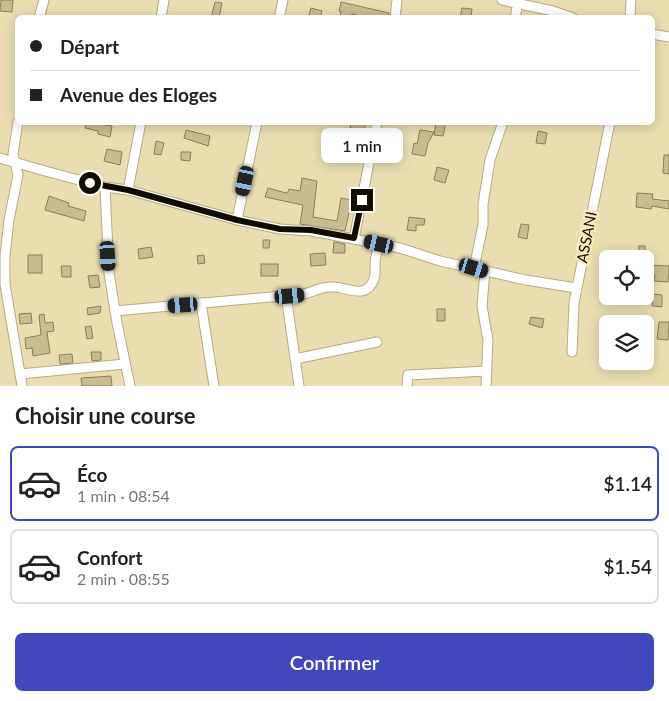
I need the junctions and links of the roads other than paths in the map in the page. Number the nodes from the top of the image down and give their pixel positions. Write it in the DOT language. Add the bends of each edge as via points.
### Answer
graph roads {
  1 [pos="44,0"];
  2 [pos="164,0"];
  3 [pos="283,0"];
  4 [pos="397,0"];
  5 [pos="631,0"];
  6 [pos="510,1"];
  7 [pos="41,15"];
  8 [pos="162,15"];
  9 [pos="280,15"];
  10 [pos="395,15"];
  11 [pos="514,15"];
  12 [pos="564,15"];
  13 [pos="630,15"];
  14 [pos="655,35"];
  15 [pos="669,37"];
  16 [pos="18,125"];
  17 [pos="140,125"];
  18 [pos="256,125"];
  19 [pos="375,125"];
  20 [pos="502,125"];
  21 [pos="609,125"];
  22 [pos="0,158"];
  23 [pos="15,162"];
  24 [pos="104,187"];
  25 [pos="128,190"];
  26 [pos="237,220"];
  27 [pos="354,238"];
  28 [pos="379,244"];
  29 [pos="474,268"];
  30 [pos="486,271"];
  31 [pos="576,288"];
  32 [pos="286,296"];
  33 [pos="201,303"];
  34 [pos="115,310"];
  35 [pos="377,342"];
  36 [pos="572,352"];
  37 [pos="295,360"];
  38 [pos="125,364"];
  39 [pos="487,371"];
  40 [pos="20,374"];
  41 [pos="22,386"];
  42 [pos="130,386"];
  43 [pos="214,386"];
  44 [pos="298,386"];
  45 [pos="407,386"];
  46 [pos="486,386"];
  1 -- 7 [label="street"];
  2 -- 8 [label="street"];
  3 -- 9 [label="street"];
  4 -- 10 [label="street"];
  5 -- 13 [label="street"];
  6 -- 11 [label="street"];
  6 -- 12 [label="street"];
  14 -- 15 [label="street"];
  16 -- 23 [label="street" via="13,154"];
  17 -- 25 [label="street"];
  18 -- 26 [label="street"];
  19 -- 27 [label="street"];
  20 -- 29 [label="street" via="490,160 483,225"];
  21 -- 31 [label="street, ASSANI"];
  22 -- 23 [label="street"];
  23 -- 24 [label="street"];
  23 -- 40 [label="street" via="18,175 9,220 5,284"];
  24 -- 25 [label="street"];
  24 -- 34 [label="street" via="109,272"];
  25 -- 26 [label="street"];
  26 -- 27 [label="street"];
  27 -- 28 [label="street"];
  28 -- 29 [label="street"];
  28 -- 32 [label="street" via="375,277 362,291 330,287"];
  29 -- 30 [label="street"];
  30 -- 31 [label="street"];
  30 -- 39 [label="street" via="482,306 488,340"];
  31 -- 36 [label="street, ASSANI"];
  32 -- 33 [label="street"];
  32 -- 37 [label="street"];
  33 -- 34 [label="street"];
  33 -- 43 [label="street"];
  34 -- 38 [label="street"];
  35 -- 37 [label="street"];
  37 -- 44 [label="street"];
  38 -- 40 [label="street"];
  38 -- 42 [label="street"];
  39 -- 45 [label="street" via="408,375"];
  39 -- 46 [label="street"];
  40 -- 41 [label="street"];
}
